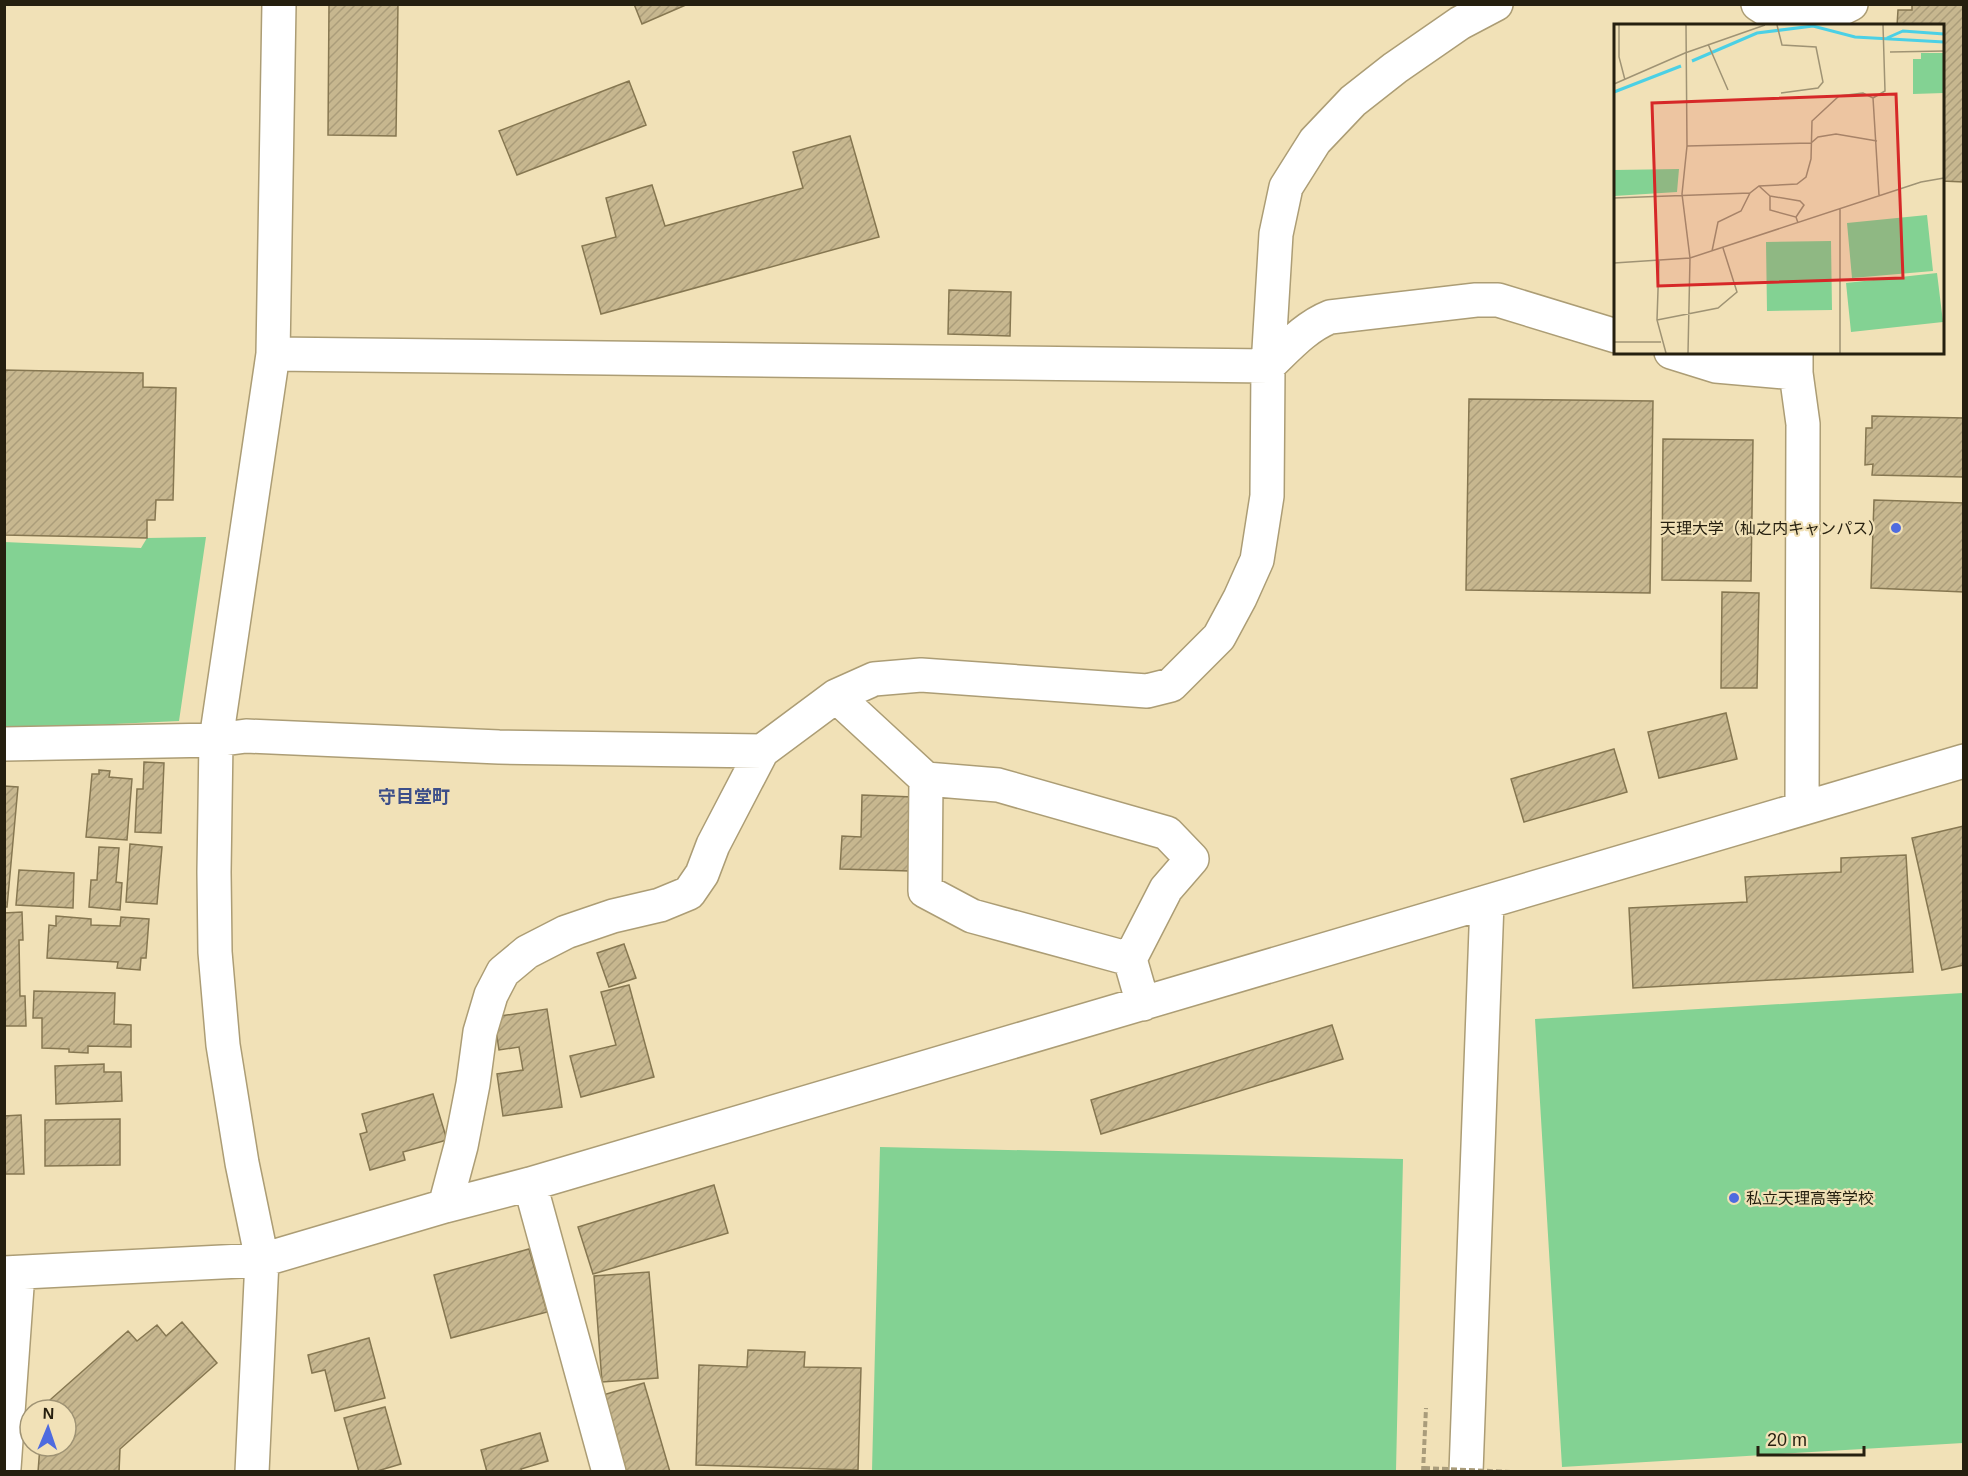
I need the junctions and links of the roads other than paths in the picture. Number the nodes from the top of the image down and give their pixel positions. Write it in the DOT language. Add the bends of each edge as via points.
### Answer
graph roads {
  1 [pos="279,4"];
  2 [pos="1496,4"];
  3 [pos="1851,4"];
  4 [pos="1775,17"];
  5 [pos="1614,335"];
  6 [pos="273,354"];
  7 [pos="1677,354"];
  8 [pos="1796,363"];
  9 [pos="1268,366"];
  10 [pos="836,696"];
  11 [pos="216,740"];
  12 [pos="4,744"];
  13 [pos="762,751"];
  14 [pos="1964,761"];
  15 [pos="926,779"];
  16 [pos="1802,808"];
  17 [pos="1487,902"];
  18 [pos="1130,959"];
  19 [pos="1143,1004"];
  20 [pos="530,1184"];
  21 [pos="445,1206"];
  22 [pos="262,1260"];
  23 [pos="11,1273"];
  24 [pos="4,1468"];
  25 [pos="252,1472"];
  26 [pos="609,1472"];
  27 [pos="1466,1472"];
  1 -- 6 [label="street"];
  2 -- 9 [label="street" via="1460,23 1353,101 1315,141 1286,187 1276,234"];
  3 -- 4 [label="street" via="1825,17"];
  5 -- 9 [label="street" via="1498,300 1476,300 1317,322"];
  6 -- 9 [label="street"];
  6 -- 11 [label="street"];
  7 -- 8 [label="street" via="1716,366"];
  8 -- 16 [label="street" via="1803,424"];
  9 -- 10 [label="street" via="1268,496 1257,560 1219,637 1171,685 1147,691 921,675 874,679"];
  10 -- 13 [label="street"];
  10 -- 15 [label="street"];
  11 -- 12 [label="street"];
  11 -- 13 [label="street" via="246,736 499,747"];
  11 -- 22 [label="street" via="214,930 221,1022 242,1163"];
  13 -- 21 [label="street" via="689,893 566,932 527,952 503,972 480,1032 461,1146"];
  14 -- 16 [label="street"];
  15 -- 18 [label="street" via="925,891 972,916"];
  15 -- 18 [label="street" via="998,785 1167,832 1192,859 1166,889"];
  16 -- 17 [label="street"];
  17 -- 19 [label="street"];
  17 -- 27 [label="street"];
  18 -- 19 [label="street"];
  19 -- 20 [label="street"];
  20 -- 21 [label="street"];
  20 -- 26 [label="street"];
  21 -- 22 [label="street"];
  22 -- 23 [label="street"];
  22 -- 25 [label="street"];
  23 -- 24 [label="street"];
}
